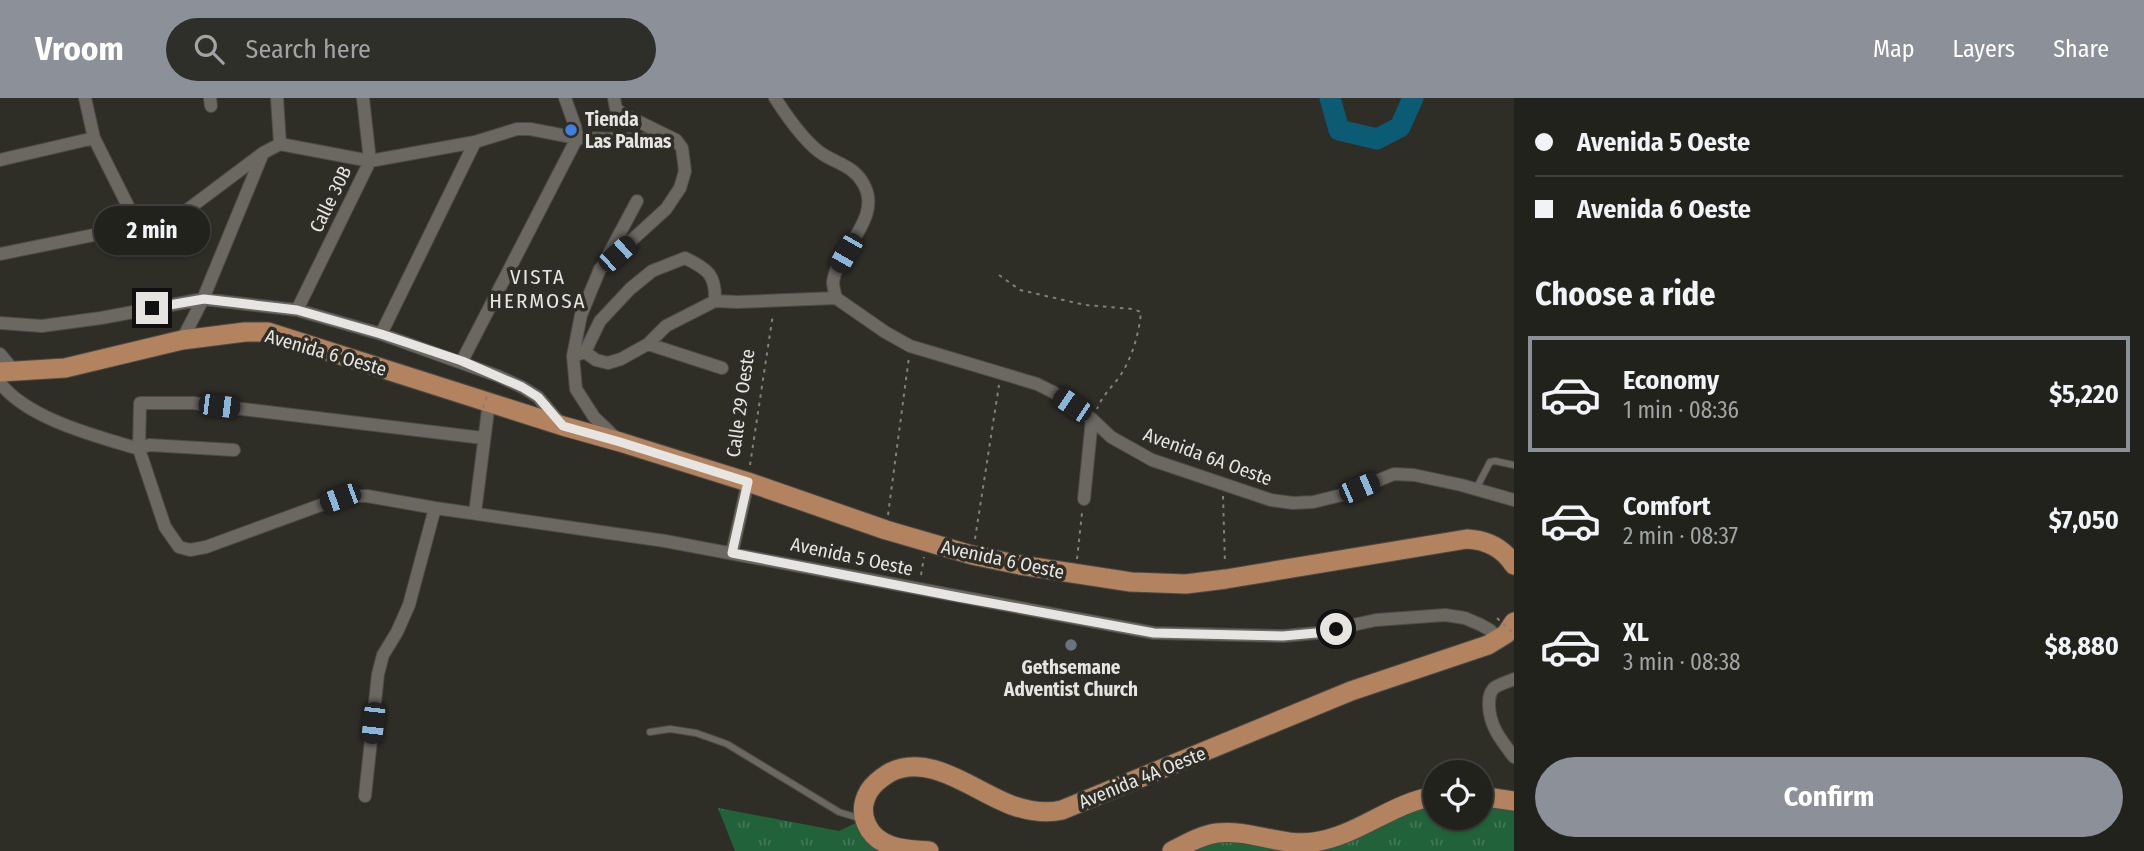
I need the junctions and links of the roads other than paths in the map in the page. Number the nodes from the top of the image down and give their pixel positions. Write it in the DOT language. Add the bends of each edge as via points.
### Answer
graph roads {
  1 [pos="85,98"];
  2 [pos="277,98"];
  3 [pos="363,98"];
  4 [pos="565,98"];
  5 [pos="614,98"];
  6 [pos="775,98"];
  7 [pos="94,138"];
  8 [pos="577,138"];
  9 [pos="676,140"];
  10 [pos="475,142"];
  11 [pos="280,144"];
  12 [pos="263,153"];
  13 [pos="0,160"];
  14 [pos="370,161"];
  15 [pos="638,201"];
  16 [pos="138,226"];
  17 [pos="0,254"];
  18 [pos="600,269"];
  19 [pos="836,298"];
  20 [pos="204,299"];
  21 [pos="715,301"];
  22 [pos="297,310"];
  23 [pos="0,323"];
  24 [pos="381,334"];
  25 [pos="182,340"];
  26 [pos="648,344"];
  27 [pos="0,354"];
  28 [pos="579,354"];
  29 [pos="462,361"];
  30 [pos="722,368"];
  31 [pos="5,376"];
  32 [pos="486,402"];
  33 [pos="1093,419"];
  34 [pos="563,426"];
  35 [pos="483,438"];
  36 [pos="620,442"];
  37 [pos="139,449"];
  38 [pos="234,450"];
  39 [pos="1514,465"];
  40 [pos="748,482"];
  41 [pos="1476,489"];
  42 [pos="1084,499"];
  43 [pos="1514,500"];
  44 [pos="435,508"];
  45 [pos="475,513"];
  46 [pos="732,553"];
  47 [pos="1514,565"];
  48 [pos="1504,619"];
  49 [pos="1506,637"];
  50 [pos="1514,679"];
  51 [pos="650,732"];
  52 [pos="1514,757"];
  53 [pos="365,796"];
  54 [pos="1493,798"];
  55 [pos="1423,799"];
  56 [pos="1514,801"];
  57 [pos="864,819"];
  58 [pos="929,851"];
  59 [pos="1172,851"];
  1 -- 7 [label="street"];
  2 -- 11 [label="street"];
  3 -- 14 [label="street, Calle 30B"];
  4 -- 8 [label="street"];
  5 -- 9 [label="street" via="616,109 623,114"];
  6 -- 19 [label="street" via="807,140 853,170 864,185 868,203 838,267 833,284"];
  7 -- 13 [label="street"];
  7 -- 16 [label="street"];
  8 -- 9 [label="street"];
  8 -- 10 [label="street" via="517,129"];
  8 -- 29 [label="street"];
  9 -- 18 [label="street" via="682,148 685,171 680,188 666,209"];
  10 -- 14 [label="street"];
  10 -- 24 [label="street"];
  11 -- 12 [label="street"];
  11 -- 14 [label="street"];
  12 -- 16 [label="street" via="183,213"];
  12 -- 20 [label="street"];
  14 -- 22 [label="street, Calle 30B"];
  15 -- 18 [label="street"];
  16 -- 17 [label="street"];
  18 -- 28 [label="street" via="581,315"];
  19 -- 21 [label="street"];
  19 -- 33 [label="street, Avenida 6A Oeste" via="910,346 1037,384"];
  20 -- 22 [label="street, Avenida 6 Oeste"];
  20 -- 23 [label="street, Avenida 6 Oeste" via="42,326"];
  20 -- 25 [label="street"];
  21 -- 26 [label="street" via="666,326"];
  21 -- 28 [label="street" via="711,274 685,258 674,262 652,271 630,289 600,321"];
  22 -- 24 [label="street, Avenida 6 Oeste"];
  24 -- 29 [label="street, Avenida 6 Oeste"];
  25 -- 31 [label="main road, Avenida 6 Oeste" via="65,368"];
  25 -- 32 [label="main road, Avenida 6 Oeste" via="268,332"];
  26 -- 28 [label="street" via="608,363"];
  26 -- 30 [label="street"];
  27 -- 31 [label="street"];
  28 -- 36 [label="street" via="576,389"];
  29 -- 34 [label="street, Avenida 6 Oeste" via="538,397"];
  31 -- 37 [label="street" via="10,396 70,428"];
  32 -- 34 [label="main road, Avenida 6 Oeste"];
  32 -- 35 [label="street"];
  33 -- 41 [label="street, Avenida 6A Oeste" via="1111,437 1152,460 1271,500 1313,502 1394,474"];
  33 -- 42 [label="street"];
  34 -- 36 [label="main road, Avenida 6 Oeste"];
  35 -- 37 [label="street, Avenida 5 Oeste" via="193,403 140,403"];
  35 -- 45 [label="street"];
  36 -- 40 [label="main road, Avenida 6 Oeste"];
  37 -- 38 [label="street" via="149,445"];
  37 -- 44 [label="street, Avenida 5 Oeste" via="165,527 179,547 190,550 352,495"];
  39 -- 41 [label="lane" via="1490,462"];
  40 -- 46 [label="street, Calle 29 Oeste"];
  40 -- 47 [label="main road, Avenida 6 Oeste" via="972,555 1159,584 1226,579 1458,539 1491,544"];
  41 -- 43 [label="street, Avenida 6A Oeste"];
  44 -- 45 [label="street, Avenida 5 Oeste"];
  44 -- 53 [label="street" via="409,605 378,674"];
  45 -- 46 [label="street, Avenida 5 Oeste"];
  46 -- 49 [label="street, Avenida 5 Oeste" via="1154,633 1283,636 1376,620 1445,615 1465,618"];
  48 -- 49 [label="main road, Avenida 4A Oeste"];
  49 -- 57 [label="main road, Avenida 4A Oeste" via="1351,691 1062,810 1019,808 941,772 912,767 895,770 871,786 863,803"];
  50 -- 52 [label="street" via="1496,687 1489,698 1496,735"];
  51 -- 57 [label="lane" via="696,733 727,744 838,813"];
  54 -- 56 [label="main road"];
  55 -- 59 [label="main road" via="1317,842 1224,832"];
  57 -- 58 [label="main road" via="883,842"];
}
